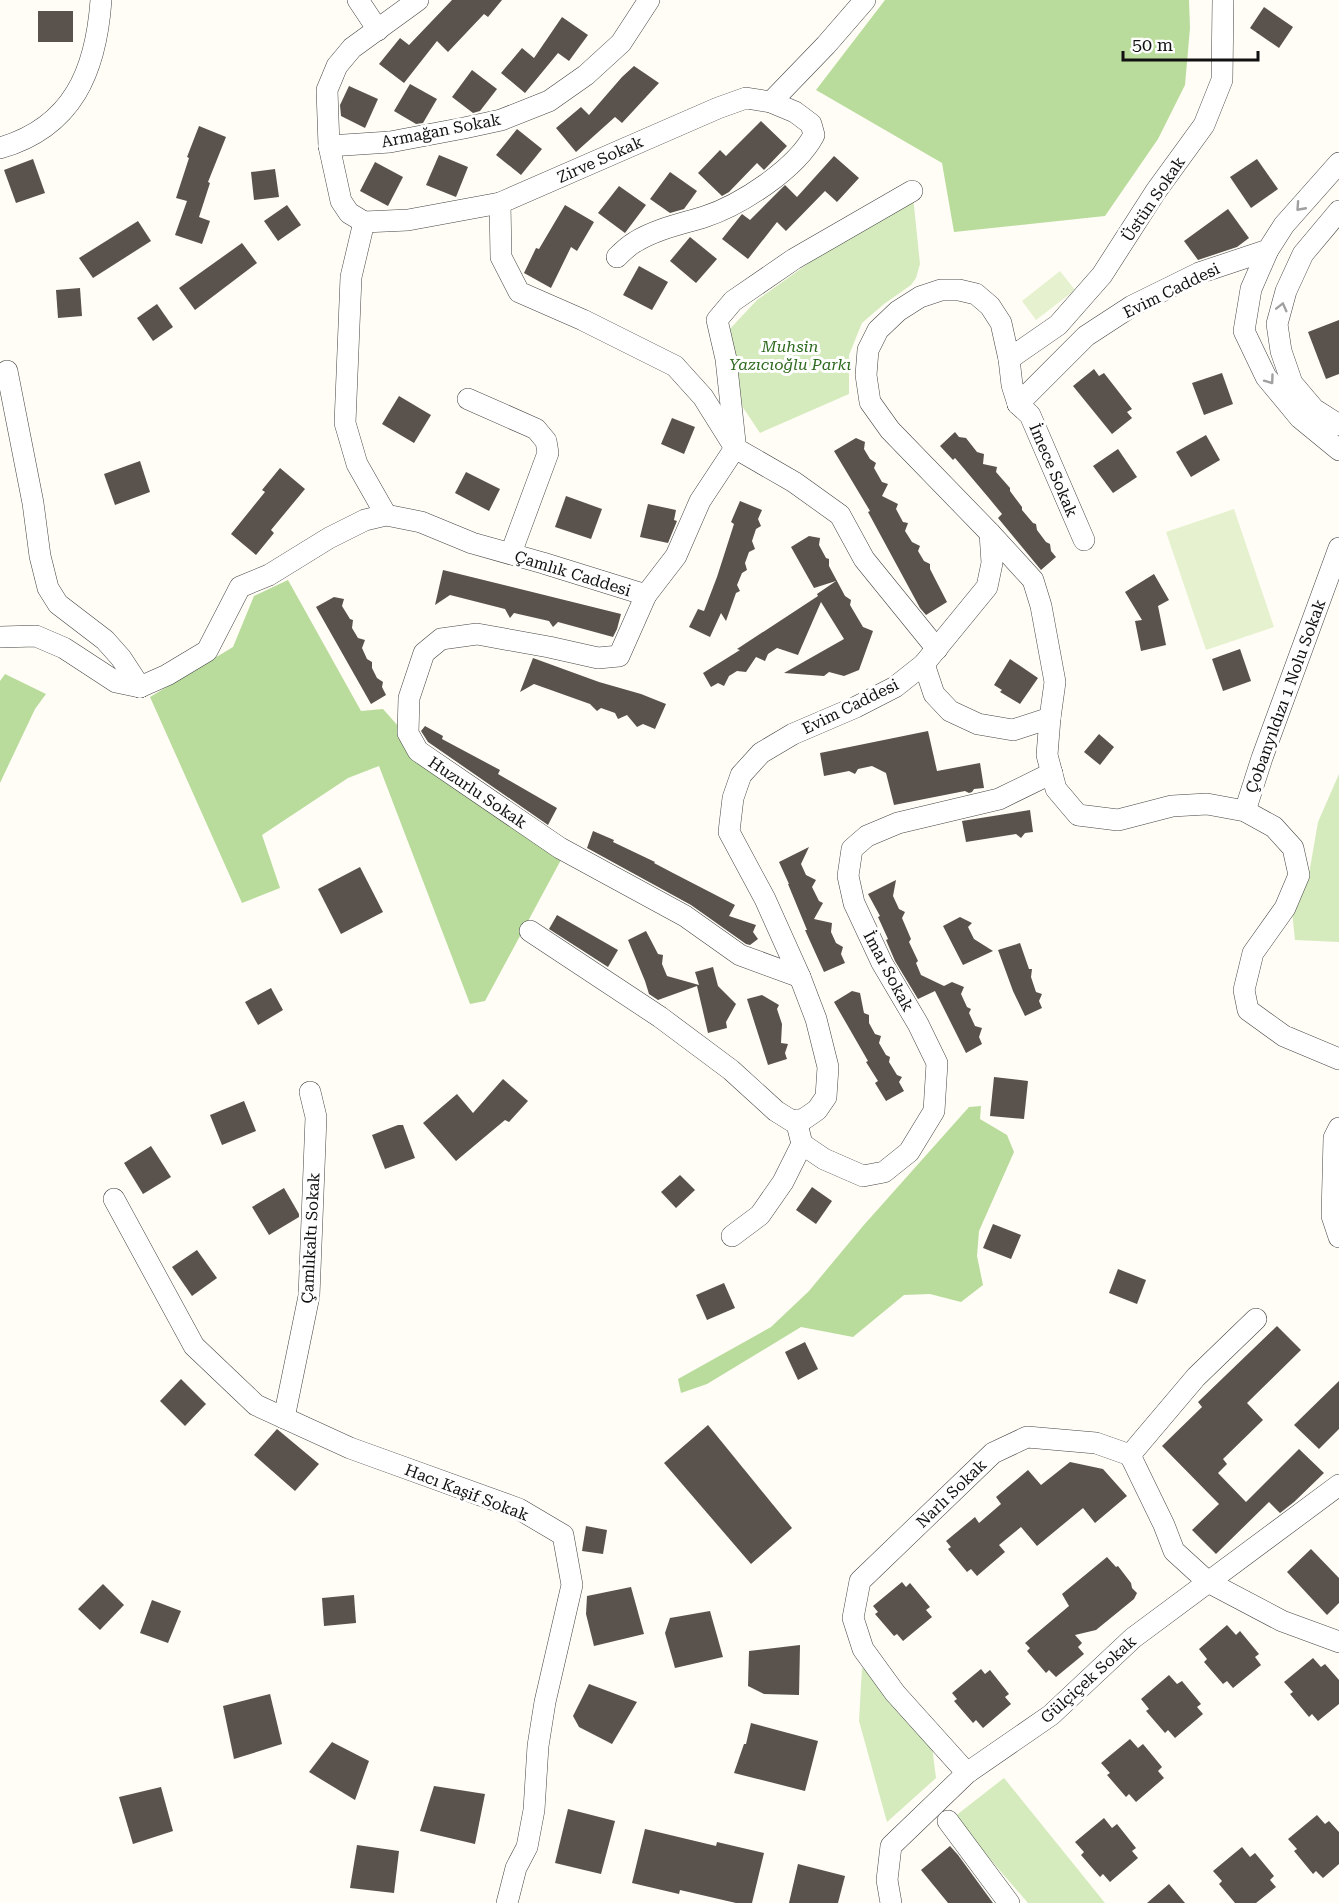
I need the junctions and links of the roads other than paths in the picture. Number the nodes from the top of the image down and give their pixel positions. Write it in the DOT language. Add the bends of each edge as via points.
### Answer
graph roads {
  1 [pos="101,0"];
  2 [pos="358,0"];
  3 [pos="418,0"];
  4 [pos="649,0"];
  5 [pos="865,0"];
  6 [pos="1223,0"];
  7 [pos="378,30"];
  8 [pos="771,102"];
  9 [pos="329,146"];
  10 [pos="0,148"];
  11 [pos="1339,163"];
  12 [pos="912,190"];
  13 [pos="500,203"];
  14 [pos="1339,210"];
  15 [pos="364,222"];
  16 [pos="1268,250"];
  17 [pos="617,257"];
  18 [pos="1009,360"];
  19 [pos="7,370"];
  20 [pos="468,399"];
  21 [pos="1018,404"];
  22 [pos="1339,425"];
  23 [pos="735,448"];
  24 [pos="1339,450"];
  25 [pos="386,515"];
  26 [pos="990,533"];
  27 [pos="1084,540"];
  28 [pos="1339,548"];
  29 [pos="511,554"];
  30 [pos="646,595"];
  31 [pos="0,637"];
  32 [pos="930,657"];
  33 [pos="140,687"];
  34 [pos="1050,718"];
  35 [pos="1052,773"];
  36 [pos="1245,811"];
  37 [pos="530,931"];
  38 [pos="800,977"];
  39 [pos="1339,1059"];
  40 [pos="310,1092"];
  41 [pos="796,1120"];
  42 [pos="1339,1128"];
  43 [pos="802,1144"];
  44 [pos="114,1198"];
  45 [pos="732,1236"];
  46 [pos="1339,1237"];
  47 [pos="1256,1320"];
  48 [pos="284,1418"];
  49 [pos="1130,1455"];
  50 [pos="1339,1485"];
  51 [pos="1208,1582"];
  52 [pos="1339,1642"];
  53 [pos="967,1773"];
  54 [pos="948,1821"];
  55 [pos="507,1903"];
  56 [pos="891,1903"];
  57 [pos="1009,1903"];
  1 -- 10 [label="street" via="89,70 73,98 54,121 16,144"];
  2 -- 7 [label="street"];
  3 -- 7 [label="street"];
  4 -- 9 [label="street, Armağan Sokak" via="621,44 549,101 501,120 464,128 390,142"];
  5 -- 8 [label="street"];
  6 -- 18 [label="street, Üstün Sokak" via="1222,80 1204,125 1102,275 1058,325"];
  7 -- 9 [label="street" via="352,48 337,66 327,90"];
  8 -- 13 [label="street, Zirve Sokak" via="746,98 718,108"];
  8 -- 17 [label="street, Zirve Sokak" via="811,124 814,135 786,170 707,216 634,242"];
  9 -- 15 [label="street" via="341,201 349,213"];
  11 -- 16 [label="street, one-way" via="1284,225"];
  12 -- 23 [label="street" via="794,259 733,301 717,320 726,359"];
  13 -- 15 [label="street, Zirve Sokak" via="408,220"];
  13 -- 23 [label="street" via="501,257 519,292 675,366 703,397"];
  22 -- 14 [label="street, one-way" via="1314,409 1292,383 1277,324 1286,291 1303,254"];
  15 -- 25 [label="street" via="351,276 345,423 357,464"];
  16 -- 21 [label="street, Evim Caddesi" via="1198,273 1132,306 1086,336"];
  16 -- 24 [label="street, one-way" via="1251,289 1244,331 1266,377 1300,418"];
  18 -- 21 [label="street"];
  18 -- 26 [label="street" via="1001,324 990,306 976,294 959,290 941,290 898,311 878,330 868,350 870,402 890,430"];
  19 -- 33 [label="street" via="48,588 58,604 105,640"];
  20 -- 29 [label="street" via="536,429 546,441 548,453"];
  21 -- 27 [label="street, İmece Sokak" via="1030,415"];
  23 -- 30 [label="street, Çamlık Caddesi" via="700,501 676,556"];
  23 -- 32 [label="street" via="840,514 864,559"];
  25 -- 29 [label="street, Çamlık Caddesi" via="422,522 471,543"];
  25 -- 33 [label="street, Çamlık Caddesi" via="364,520 269,575 240,587 207,651"];
  26 -- 32 [label="street, Evim Caddesi" via="992,563 987,587"];
  26 -- 34 [label="street" via="1033,580 1055,682"];
  28 -- 36 [label="street, Çobanyıldızı 1 Nolu Sokak"];
  29 -- 30 [label="street, Çamlık Caddesi"];
  30 -- 38 [label="street, Huzurlu Sokak" via="619,656 598,658 477,634 441,639 424,653 409,698 408,733 418,751 560,848 685,916 740,955"];
  31 -- 33 [label="street" via="36,636 64,648 116,682"];
  32 -- 34 [label="street" via="934,694 950,711 978,724 1013,730"];
  32 -- 38 [label="street, Evim Caddesi" via="895,687 761,753 741,775 733,798 729,832"];
  34 -- 35 [label="street" via="1047,755"];
  35 -- 36 [label="street" via="1056,789 1078,814 1118,820 1172,806 1208,804"];
  35 -- 43 [label="street, İmar Sokak" via="999,799 898,823 867,836 852,849 848,876 854,903 937,1063 934,1111 909,1152 884,1172 863,1176 824,1159"];
  36 -- 39 [label="street" via="1274,827 1293,848 1299,875 1285,908 1253,953 1244,990 1248,1010 1284,1036"];
  37 -- 41 [label="street" via="660,1017 731,1070 776,1111"];
  38 -- 41 [label="street, Evim Caddesi" via="828,1067 826,1097 817,1110"];
  40 -- 48 [label="street, Çamlıkaltı Sokak" via="316,1117 309,1296"];
  41 -- 43 [label="street"];
  42 -- 46 [label="street" via="1334,1138 1332,1216"];
  43 -- 45 [label="street" via="760,1215"];
  44 -- 48 [label="street, Hacı Kaşif Sokak" via="194,1346 256,1405"];
  47 -- 49 [label="street" via="1196,1377"];
  48 -- 55 [label="street, Hacı Kaşif Sokak" via="350,1448 519,1509 563,1535 572,1585 538,1746 527,1847 516,1868"];
  49 -- 51 [label="street" via="1174,1551"];
  49 -- 53 [label="street, Narlı Sokak" via="1096,1443 1027,1437 993,1453 860,1581 853,1618 864,1649 889,1685"];
  50 -- 51 [label="street, Gülçiçek Sokak"];
  51 -- 52 [label="street" via="1282,1621"];
  51 -- 53 [label="street, Gülçiçek Sokak" via="1133,1638 1051,1715"];
  53 -- 56 [label="street, Gülçiçek Sokak" via="891,1846 887,1880"];
  54 -- 57 [label="street"];
}
